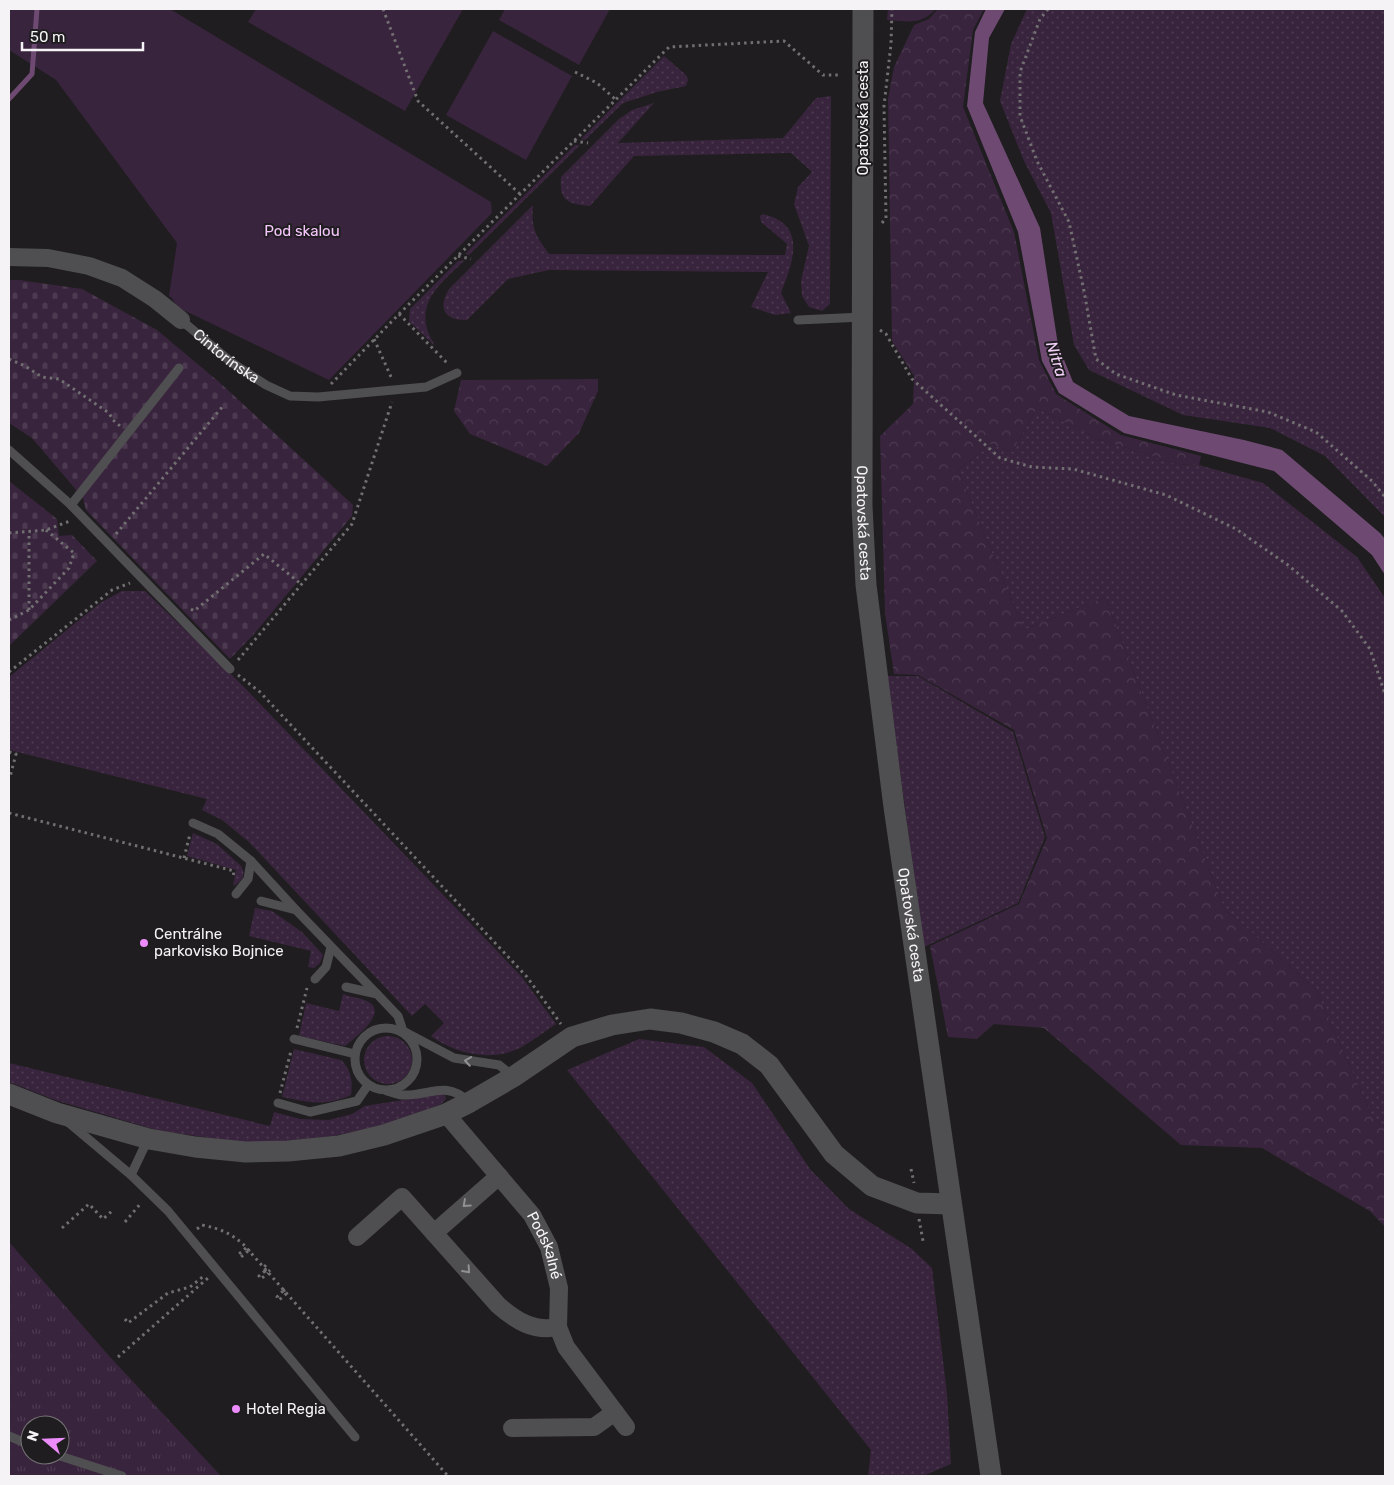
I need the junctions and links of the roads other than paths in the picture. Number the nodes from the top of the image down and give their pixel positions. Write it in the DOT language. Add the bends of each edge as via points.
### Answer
graph roads {
  1 [pos="863,9"];
  2 [pos="9,258"];
  3 [pos="863,317"];
  4 [pos="181,320"];
  5 [pos="798,320"];
  6 [pos="179,368"];
  7 [pos="457,373"];
  8 [pos="9,450"];
  9 [pos="71,505"];
  10 [pos="230,669"];
  11 [pos="192,823"];
  12 [pos="251,861"];
  13 [pos="236,894"];
  14 [pos="260,901"];
  15 [pos="296,910"];
  16 [pos="332,947"];
  17 [pos="315,979"];
  18 [pos="346,987"];
  19 [pos="377,994"];
  20 [pos="403,1031"];
  21 [pos="294,1039"];
  22 [pos="355,1054"];
  23 [pos="513,1077"];
  24 [pos="368,1084"];
  25 [pos="387,1091"];
  26 [pos="9,1094"];
  27 [pos="470,1102"];
  28 [pos="278,1104"];
  29 [pos="58,1113"];
  30 [pos="446,1114"];
  31 [pos="148,1139"];
  32 [pos="131,1175"];
  33 [pos="498,1176"];
  34 [pos="951,1204"];
  35 [pos="434,1233"];
  36 [pos="357,1237"];
  37 [pos="558,1327"];
  38 [pos="615,1412"];
  39 [pos="626,1427"];
  40 [pos="512,1428"];
  41 [pos="355,1437"];
  42 [pos="70,1459"];
  43 [pos="122,1476"];
  44 [pos="991,1476"];
  1 -- 3 [label="street, Opatovská cesta"];
  2 -- 4 [label="street, Cintorínska" via="48,258 98,269 122,278"];
  3 -- 5 [label="lane"];
  3 -- 34 [label="street, Opatovská cesta" via="862,506 866,585"];
  4 -- 7 [label="lane, Cintorínska" via="230,362 266,386 290,396 426,387"];
  6 -- 9 [label="lane"];
  8 -- 9 [label="lane"];
  9 -- 10 [label="lane"];
  11 -- 12 [label="lane" via="218,834"];
  12 -- 13 [label="lane" via="248,879"];
  12 -- 15 [label="lane"];
  14 -- 15 [label="lane"];
  15 -- 16 [label="lane"];
  16 -- 17 [label="lane" via="326,967"];
  16 -- 19 [label="lane"];
  18 -- 19 [label="lane"];
  19 -- 20 [label="lane" via="398,1016"];
  20 -- 22 [label="lane" via="385,1027 368,1033 359,1042"];
  23 -- 20 [label="lane, one-way" via="499,1065 454,1058"];
  20 -- 25 [label="lane" via="414,1043 418,1059 414,1075 402,1086"];
  21 -- 22 [label="lane"];
  22 -- 24 [label="lane" via="355,1066"];
  23 -- 27 [label="street"];
  23 -- 34 [label="street" via="570,1038 612,1025 650,1019 714,1032 742,1044 769,1065 834,1154 872,1186 917,1203"];
  24 -- 25 [label="lane"];
  24 -- 28 [label="lane" via="357,1101 310,1112"];
  25 -- 27 [label="lane" via="402,1095 444,1090 459,1093"];
  26 -- 29 [label="street"];
  27 -- 30 [label="street"];
  29 -- 31 [label="street"];
  29 -- 32 [label="lane"];
  30 -- 31 [label="street" via="348,1144 288,1151 246,1152"];
  30 -- 33 [label="street, Podskalné"];
  31 -- 32 [label="lane"];
  32 -- 41 [label="lane" via="168,1211"];
  33 -- 35 [label="street, one-way"];
  33 -- 37 [label="street, Podskalné" via="532,1215 549,1247 559,1288"];
  34 -- 44 [label="street, Opatovská cesta"];
  35 -- 36 [label="street" via="402,1197"];
  35 -- 37 [label="street, one-way" via="511,1317 545,1330"];
  37 -- 38 [label="street, Podskalné" via="566,1346"];
  38 -- 39 [label="street, Podskalné"];
  38 -- 40 [label="street" via="594,1427"];
  42 -- 43 [label="lane"];
}
